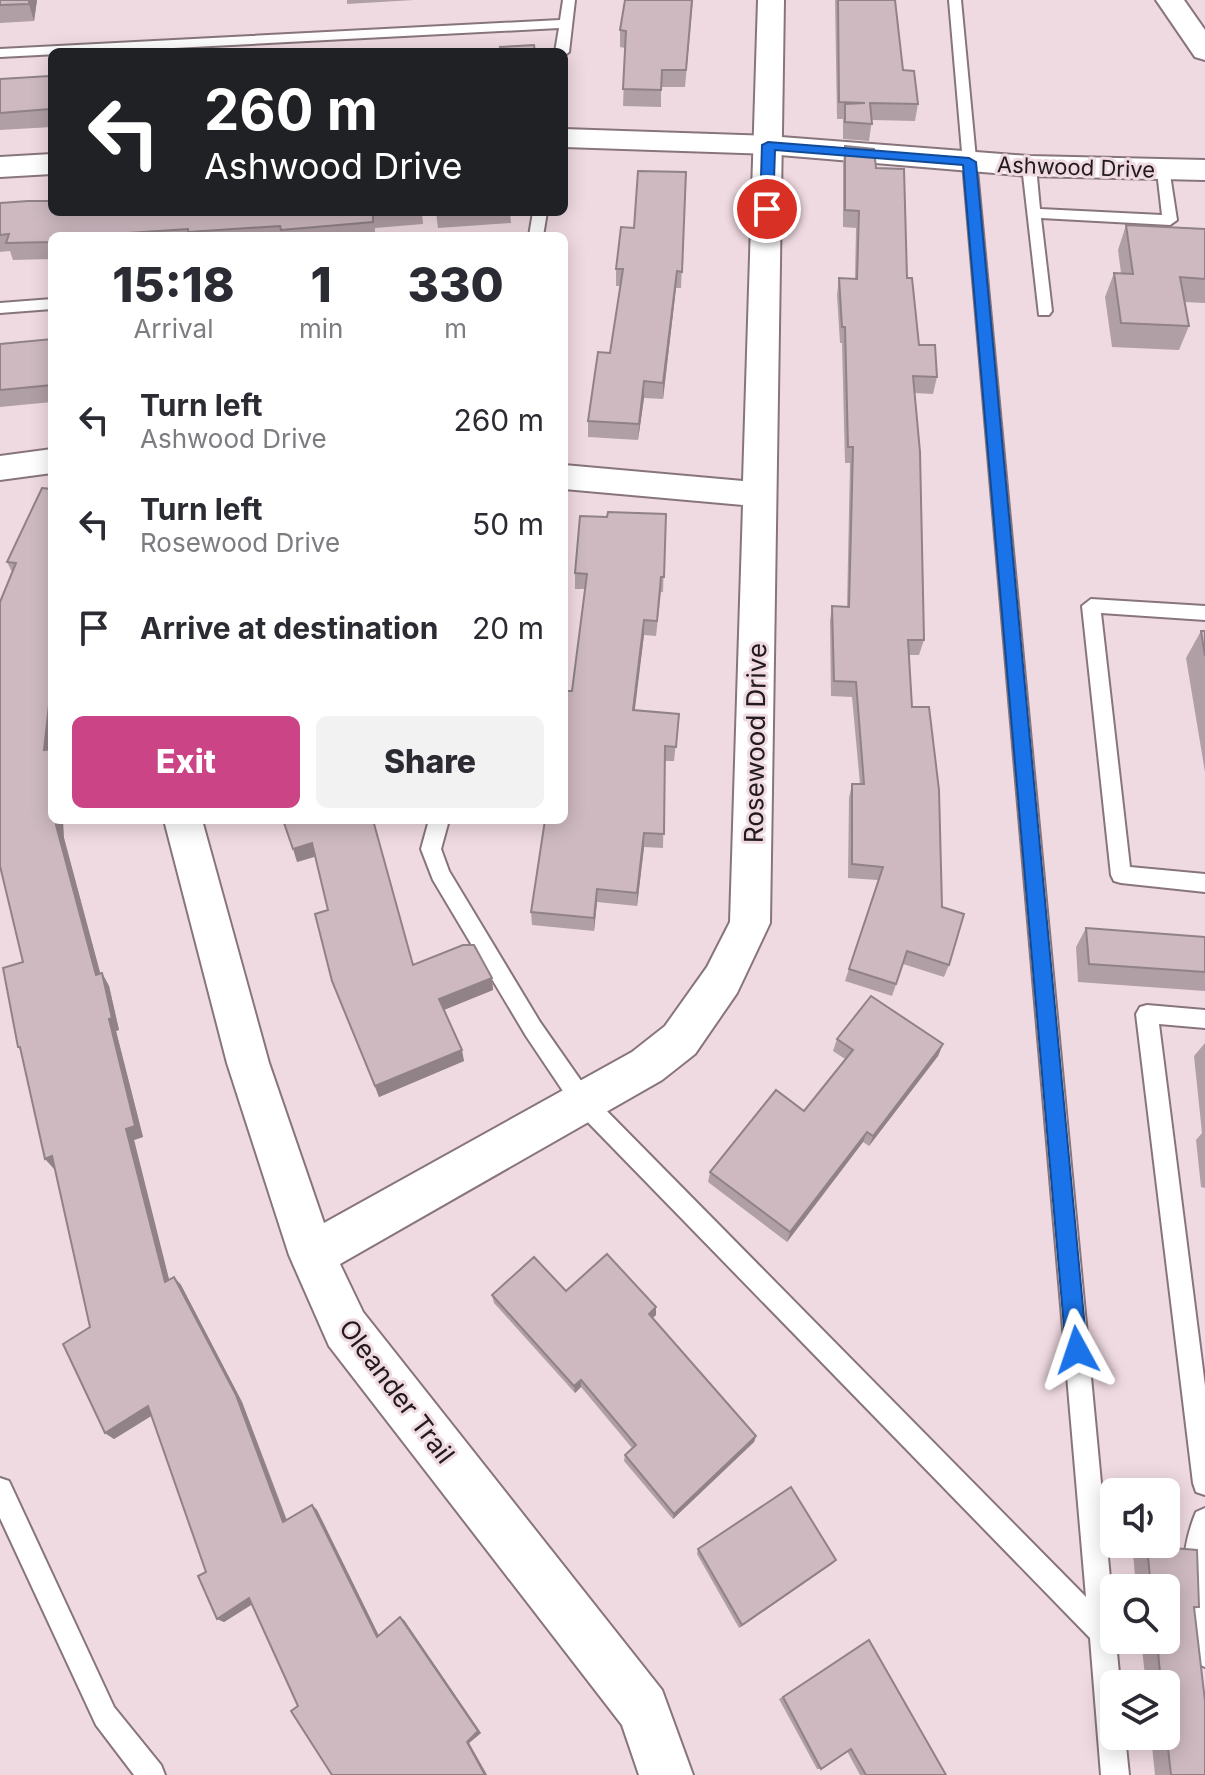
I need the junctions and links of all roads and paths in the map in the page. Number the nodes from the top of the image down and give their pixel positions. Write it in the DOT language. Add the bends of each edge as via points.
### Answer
graph roads {
  1 [pos="569,0"];
  2 [pos="771,0"];
  3 [pos="955,0"];
  4 [pos="1170,0"];
  5 [pos="566,24"];
  6 [pos="88,48"];
  7 [pos="563,48"];
  8 [pos="48,50"];
  9 [pos="1205,51"];
  10 [pos="0,53"];
  11 [pos="568,138"];
  12 [pos="768,145"];
  13 [pos="969,162"];
  14 [pos="48,164"];
  15 [pos="1029,166"];
  16 [pos="0,167"];
  17 [pos="1205,170"];
  18 [pos="1164,171"];
  19 [pos="1033,213"];
  20 [pos="48,304"];
  21 [pos="0,308"];
  22 [pos="1044,311"];
  23 [pos="48,462"];
  24 [pos="0,468"];
  25 [pos="568,477"];
  26 [pos="761,495"];
  27 [pos="1205,613"];
  28 [pos="184,824"];
  29 [pos="438,824"];
  30 [pos="1205,883"];
  31 [pos="1205,1019"];
  32 [pos="583,1102"];
  33 [pos="312,1255"];
  34 [pos="1205,1483"];
  35 [pos="0,1490"];
  36 [pos="1205,1521"];
  37 [pos="1100,1610"];
  38 [pos="1100,1630"];
  39 [pos="1104,1654"];
  40 [pos="1205,1654"];
  41 [pos="151,1775"];
  42 [pos="666,1775"];
  43 [pos="1115,1775"];
  1 -- 5 [label="lane"];
  2 -- 12 [label="street, Rosewood Drive"];
  3 -- 13 [label="lane"];
  4 -- 9 [label="street"];
  5 -- 6 [label="lane"];
  5 -- 7 [label="lane"];
  8 -- 10 [label="lane"];
  11 -- 12 [label="street, Ashwood Drive"];
  12 -- 13 [label="street, Ashwood Drive"];
  12 -- 26 [label="street, Rosewood Drive"];
  13 -- 15 [label="street, Ashwood Drive"];
  13 -- 37 [label="lane"];
  14 -- 16 [label="street"];
  15 -- 18 [label="street, Ashwood Drive"];
  15 -- 19 [label="lane"];
  17 -- 18 [label="street, Ashwood Drive"];
  18 -- 19 [label="lane" via="1170,220"];
  19 -- 22 [label="lane"];
  20 -- 21 [label="lane"];
  23 -- 24 [label="street"];
  25 -- 26 [label="street"];
  26 -- 32 [label="street, Rosewood Drive" via="750,923 722,980 680,1040 647,1066"];
  27 -- 30 [label="lane" via="1091,606 1121,875"];
  28 -- 33 [label="street, Oleander Trail" via="248,1063"];
  29 -- 32 [label="lane" via="431,849 440,874"];
  31 -- 34 [label="lane" via="1147,1014"];
  32 -- 33 [label="street, Rosewood Drive"];
  32 -- 38 [label="lane"];
  33 -- 42 [label="street, Oleander Trail" via="346,1329 643,1709"];
  35 -- 41 [label="lane" via="105,1716"];
  36 -- 40 [label="lane" via="1194,1567"];
  39 -- 43 [label="lane"];
}
